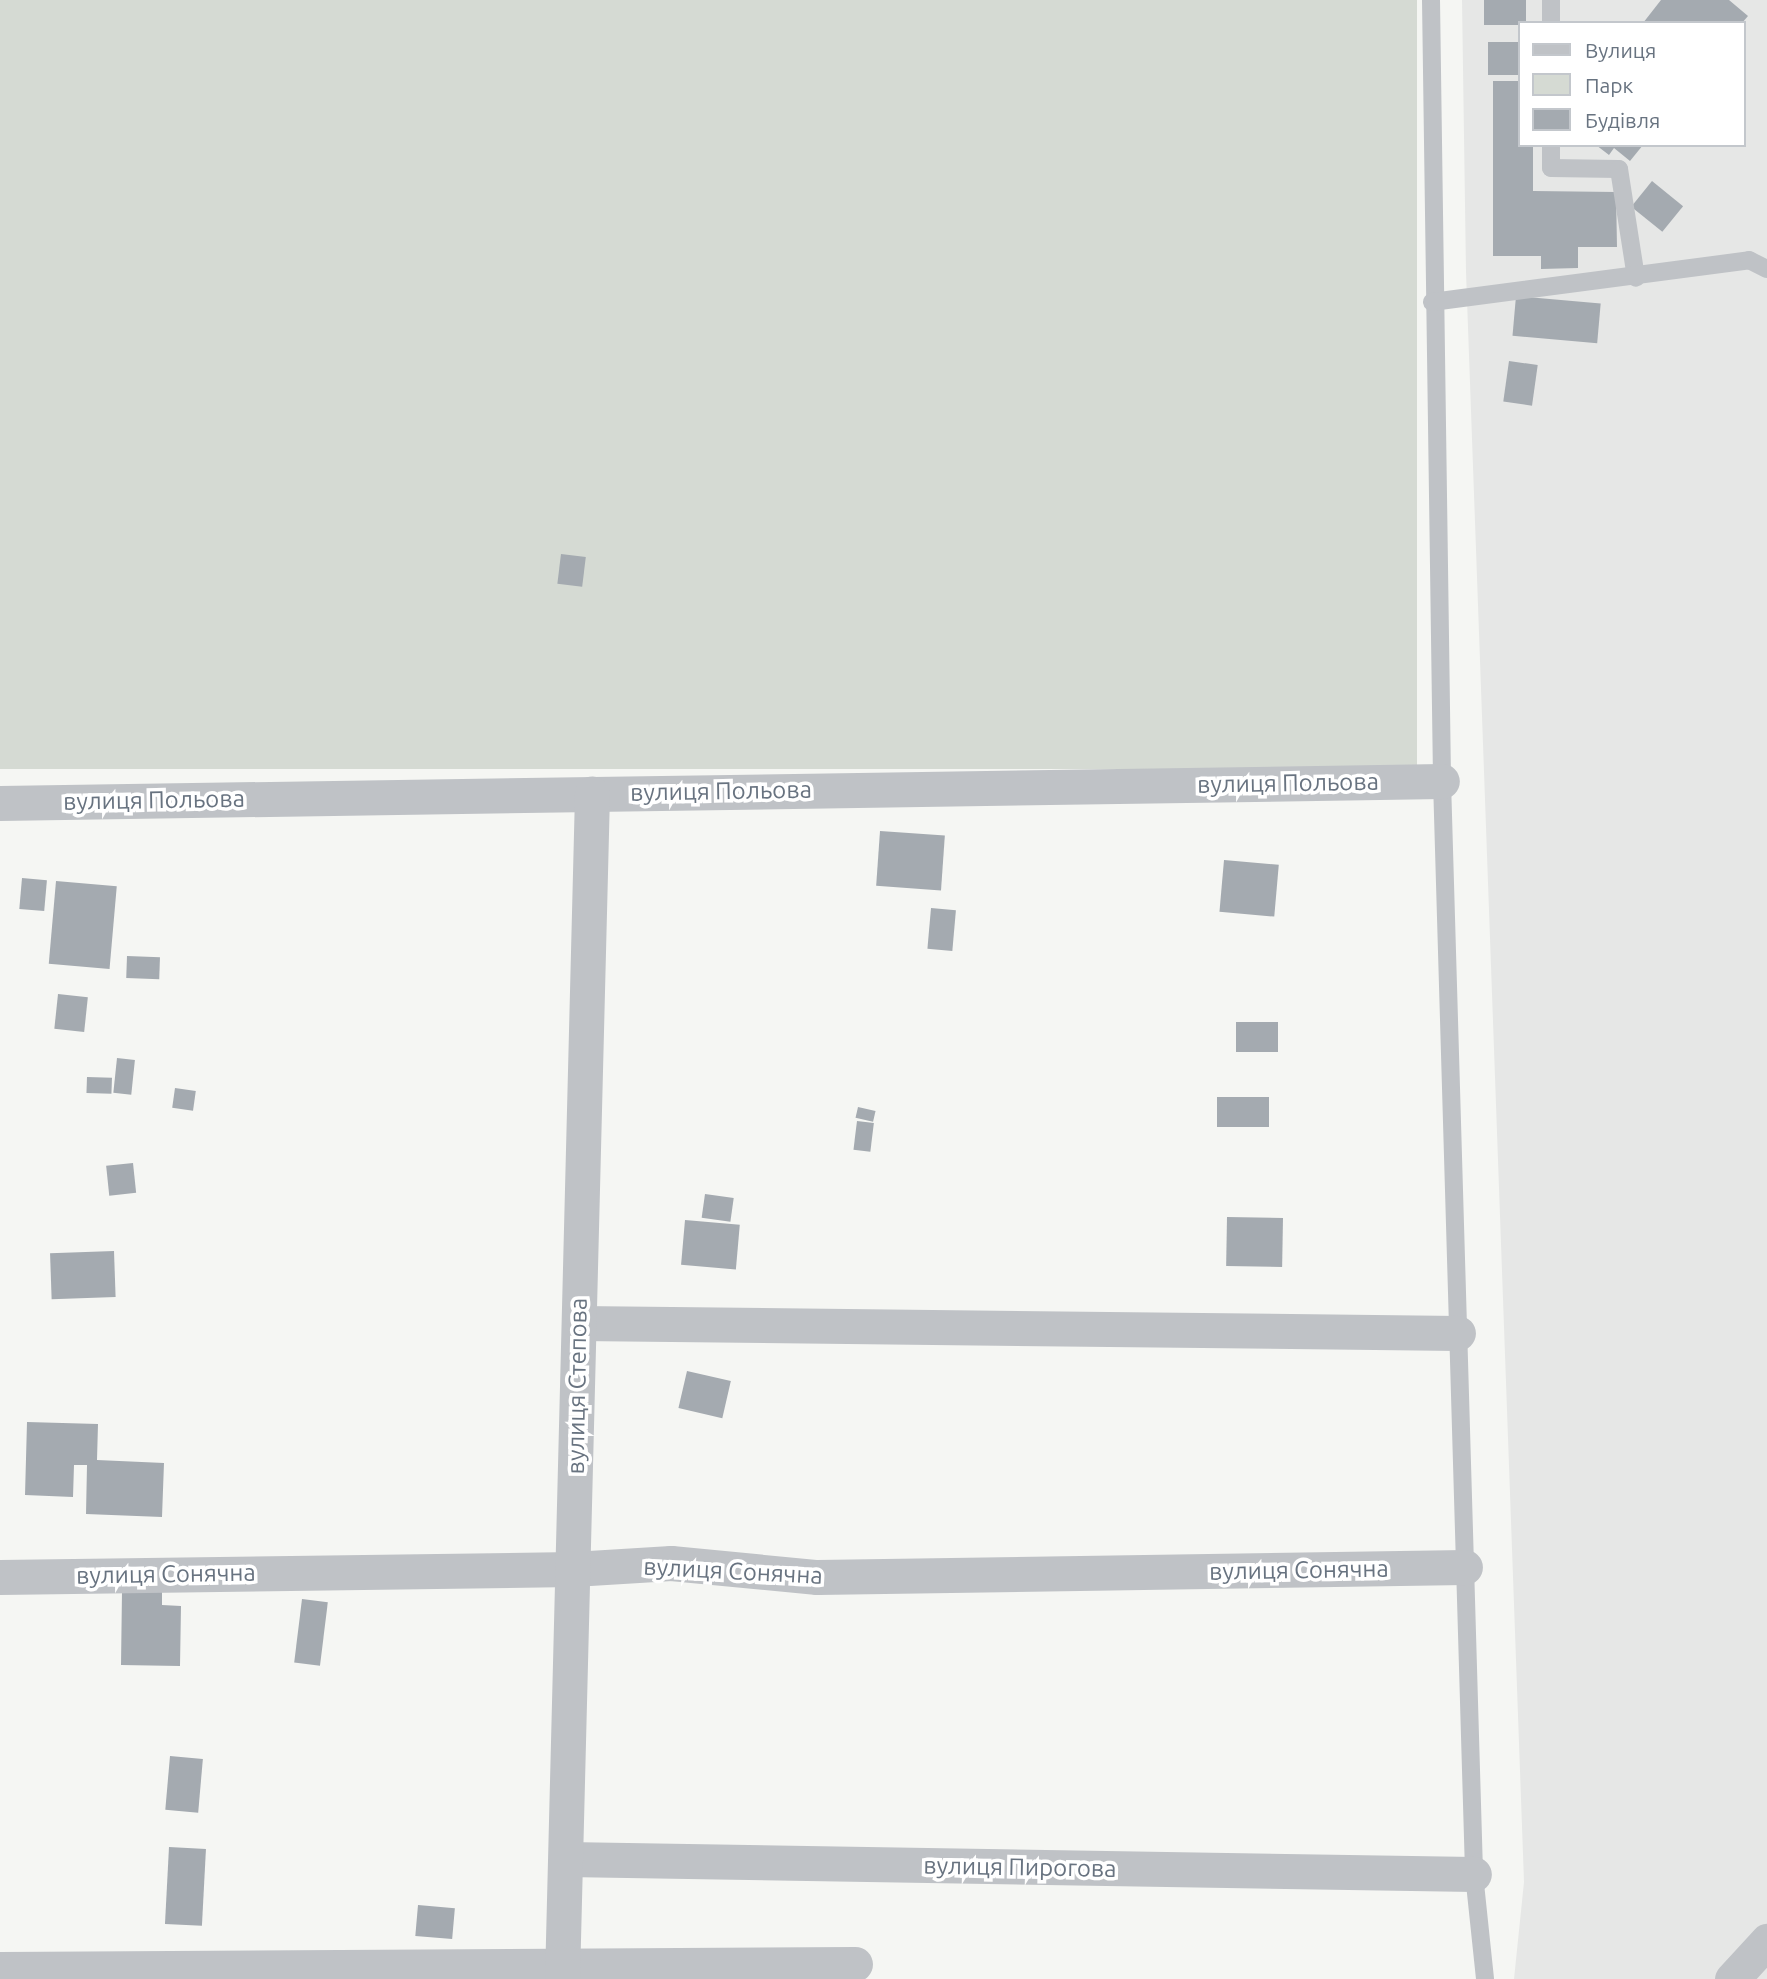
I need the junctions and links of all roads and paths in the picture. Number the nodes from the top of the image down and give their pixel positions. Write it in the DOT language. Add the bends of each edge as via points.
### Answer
graph roads {
  1 [pos="1431,0"];
  2 [pos="1552,0"];
  3 [pos="1551,21"];
  4 [pos="1551,147"];
  5 [pos="1767,269"];
  6 [pos="1636,278"];
  7 [pos="1432,302"];
  8 [pos="1442,780"];
  9 [pos="592,793"];
  10 [pos="0,803"];
  11 [pos="579,1323"];
  12 [pos="1458,1333"];
  13 [pos="1465,1567"];
  14 [pos="573,1569"];
  15 [pos="0,1577"];
  16 [pos="566,1859"];
  17 [pos="1474,1874"];
  18 [pos="1767,1941"];
  19 [pos="855,1964"];
  20 [pos="0,1969"];
  21 [pos="561,1973"];
  22 [pos="1484,1978"];
  23 [pos="1732,1979"];
  1 -- 7 [label="lane"];
  2 -- 3 [label="lane"];
  4 -- 6 [label="lane" via="1551,168 1619,169"];
  5 -- 6 [label="lane" via="1749,260"];
  6 -- 7 [label="lane"];
  7 -- 8 [label="lane"];
  8 -- 9 [label="street, вулиця Польова"];
  8 -- 12 [label="lane"];
  9 -- 10 [label="street, вулиця Польова"];
  9 -- 11 [label="street, вулиця Степова"];
  11 -- 12 [label="street"];
  11 -- 14 [label="street, вулиця Степова"];
  12 -- 13 [label="lane"];
  13 -- 14 [label="street, вулиця Сонячна" via="817,1577 671,1563"];
  13 -- 17 [label="lane"];
  14 -- 15 [label="street, вулиця Сонячна"];
  14 -- 16 [label="street, вулиця Степова"];
  16 -- 17 [label="street, вулиця Пирогова"];
  16 -- 21 [label="street, вулиця Степова"];
  17 -- 22 [label="lane"];
  18 -- 23 [label="street"];
  19 -- 21 [label="street"];
  20 -- 21 [label="street"];
}
